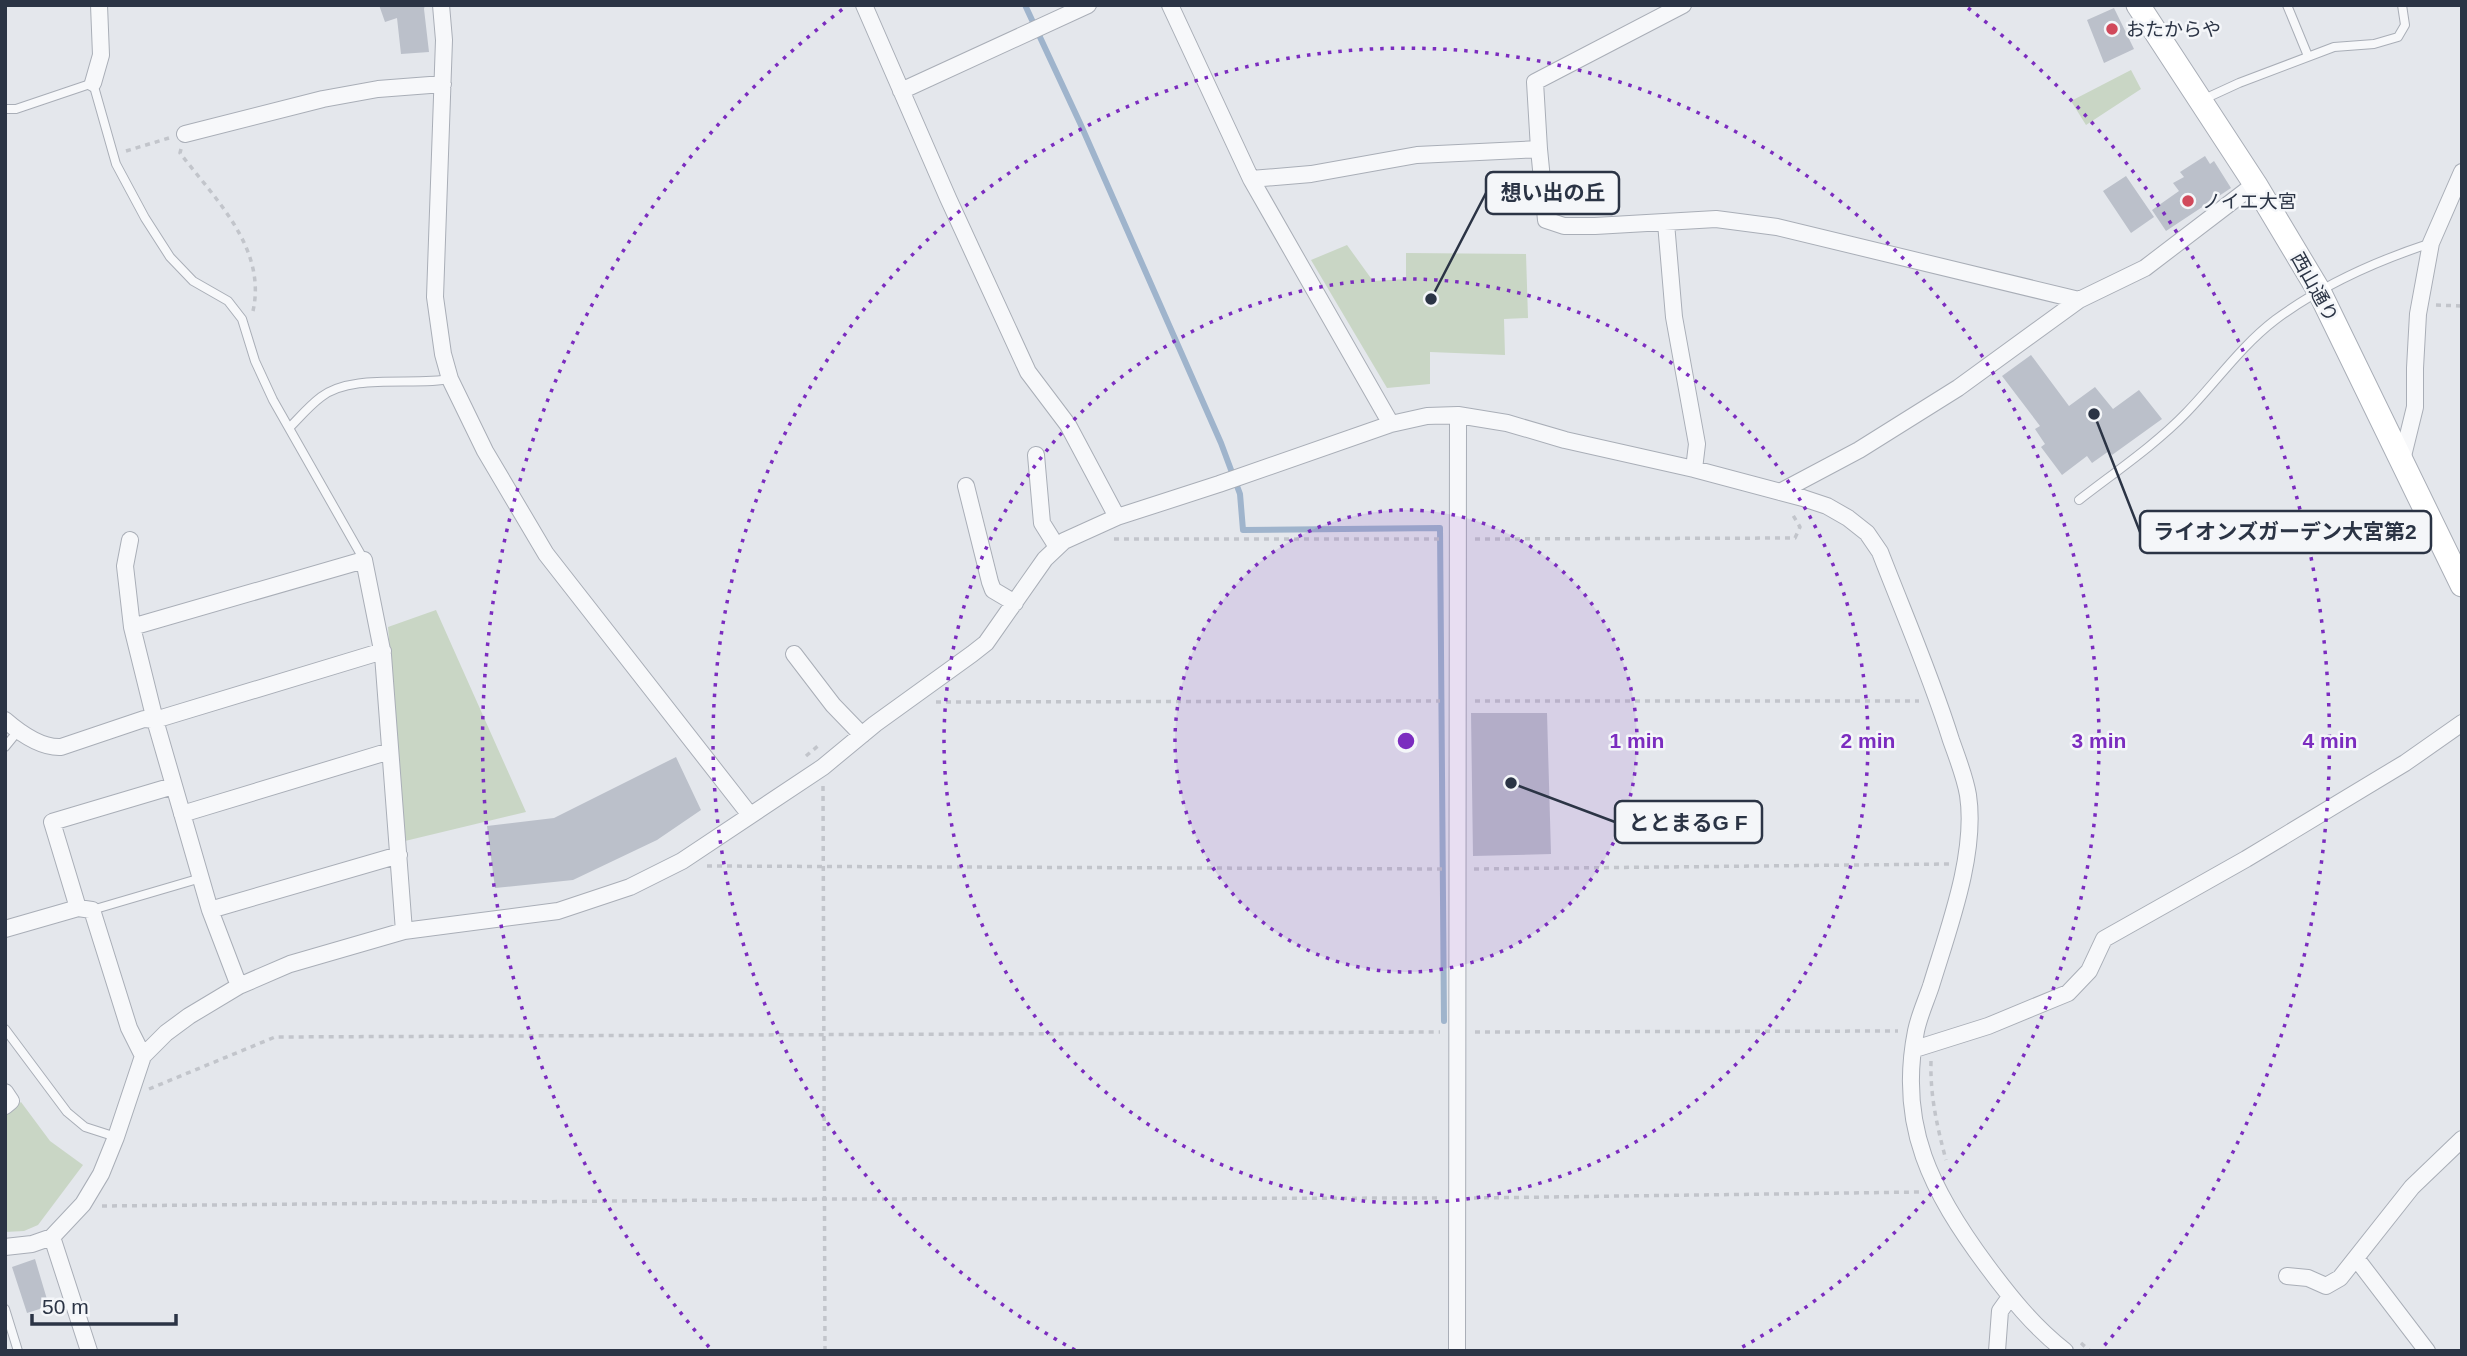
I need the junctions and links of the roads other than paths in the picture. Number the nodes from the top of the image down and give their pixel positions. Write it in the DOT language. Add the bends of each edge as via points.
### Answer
graph roads {
  1 [pos="99,5"];
  2 [pos="441,5"];
  3 [pos="864,5"];
  4 [pos="1088,5"];
  5 [pos="1170,5"];
  6 [pos="1684,5"];
  7 [pos="2138,5"];
  8 [pos="2287,5"];
  9 [pos="2402,5"];
  10 [pos="2308,56"];
  11 [pos="93,83"];
  12 [pos="443,84"];
  13 [pos="901,91"];
  14 [pos="2199,101"];
  15 [pos="5,109"];
  16 [pos="185,134"];
  17 [pos="1539,149"];
  18 [pos="2462,172"];
  19 [pos="1251,179"];
  20 [pos="2255,184"];
  21 [pos="1665,223"];
  22 [pos="2431,243"];
  23 [pos="2319,291"];
  24 [pos="2079,300"];
  25 [pos="450,379"];
  26 [pos="1458,415"];
  27 [pos="1391,424"];
  28 [pos="289,428"];
  29 [pos="1037,455"];
  30 [pos="2402,460"];
  31 [pos="1694,469"];
  32 [pos="966,486"];
  33 [pos="1780,492"];
  34 [pos="2079,500"];
  35 [pos="1118,517"];
  36 [pos="130,540"];
  37 [pos="1057,547"];
  38 [pos="364,560"];
  39 [pos="2462,585"];
  40 [pos="1015,603"];
  41 [pos="132,627"];
  42 [pos="383,651"];
  43 [pos="794,654"];
  44 [pos="155,720"];
  45 [pos="2462,723"];
  46 [pos="12,726"];
  47 [pos="862,735"];
  48 [pos="5,747"];
  49 [pos="390,751"];
  50 [pos="173,786"];
  51 [pos="181,814"];
  52 [pos="750,815"];
  53 [pos="399,855"];
  54 [pos="201,878"];
  55 [pos="85,909"];
  56 [pos="210,910"];
  57 [pos="5,929"];
  58 [pos="404,932"];
  59 [pos="239,986"];
  60 [pos="5,1029"];
  61 [pos="1915,1049"];
  62 [pos="143,1056"];
  63 [pos="5,1092"];
  64 [pos="5,1106"];
  65 [pos="117,1137"];
  66 [pos="2462,1139"];
  67 [pos="52,1237"];
  68 [pos="5,1247"];
  69 [pos="2356,1258"];
  70 [pos="2287,1276"];
  71 [pos="2010,1297"];
  72 [pos="5,1309"];
  73 [pos="18,1351"];
  74 [pos="89,1351"];
  75 [pos="1457,1351"];
  76 [pos="1997,1351"];
  77 [pos="2065,1351"];
  78 [pos="2427,1351"];
  1 -- 11 [label="street" via="101,55"];
  2 -- 12 [label="street"];
  3 -- 13 [label="street"];
  4 -- 13 [label="street"];
  5 -- 19 [label="street"];
  6 -- 17 [label="street" via="1535,82"];
  7 -- 14 [label="street, 西山通り"];
  8 -- 10 [label="lane"];
  9 -- 10 [label="lane" via="2405,25 2398,37"];
  10 -- 14 [label="lane"];
  11 -- 15 [label="lane"];
  11 -- 28 [label="lane" via="113,155 145,218 170,257 193,281 228,301 242,319 255,361"];
  12 -- 16 [label="street" via="323,99"];
  12 -- 25 [label="street" via="435,297"];
  13 -- 35 [label="street" via="1028,372 1068,425"];
  14 -- 20 [label="street, 西山通り"];
  17 -- 19 [label="street" via="1417,155 1311,174"];
  17 -- 21 [label="street" via="1546,220 1564,226"];
  18 -- 22 [label="street"];
  19 -- 27 [label="street"];
  20 -- 23 [label="street, 西山通り"];
  20 -- 24 [label="street" via="2145,268"];
  21 -- 24 [label="street" via="1716,219 1777,227"];
  21 -- 31 [label="street" via="1674,317 1697,444"];
  22 -- 23 [label="lane" via="2381,259"];
  22 -- 30 [label="street" via="2420,304 2415,407"];
  23 -- 30 [label="street, 西山通り"];
  23 -- 34 [label="lane" via="2274,320 2185,414"];
  24 -- 33 [label="street" via="1958,388 1859,450"];
  25 -- 28 [label="lane" via="342,387 322,396"];
  25 -- 52 [label="street" via="485,451 546,554"];
  26 -- 27 [label="street"];
  26 -- 31 [label="street"];
  26 -- 75 [label="street"];
  27 -- 35 [label="street"];
  28 -- 38 [label="lane"];
  29 -- 37 [label="street" via="1042,523"];
  30 -- 39 [label="street, 西山通り"];
  31 -- 33 [label="street"];
  32 -- 40 [label="street" via="993,590"];
  33 -- 61 [label="street" via="1827,506 1848,518 1867,533 1880,552 1939,701 1968,795 1966,864 1916,1031"];
  35 -- 37 [label="street"];
  36 -- 41 [label="street" via="125,566"];
  37 -- 40 [label="street"];
  38 -- 41 [label="street"];
  38 -- 42 [label="street"];
  40 -- 47 [label="street" via="986,643"];
  41 -- 44 [label="street"];
  42 -- 44 [label="street"];
  42 -- 49 [label="street"];
  43 -- 47 [label="street"];
  44 -- 46 [label="street" via="144,719 61,747 50,747"];
  44 -- 50 [label="street"];
  45 -- 61 [label="street" via="2246,859 2104,939 2089,971 2068,993"];
  46 -- 48 [label="lane"];
  47 -- 52 [label="street"];
  49 -- 51 [label="street"];
  49 -- 53 [label="street"];
  50 -- 51 [label="street"];
  50 -- 55 [label="street" via="52,822"];
  51 -- 54 [label="street"];
  52 -- 58 [label="street" via="682,861 630,887 539,916"];
  53 -- 56 [label="street"];
  53 -- 58 [label="street"];
  54 -- 55 [label="lane"];
  54 -- 56 [label="street"];
  55 -- 57 [label="street"];
  55 -- 62 [label="street"];
  56 -- 59 [label="street"];
  58 -- 59 [label="street" via="290,964"];
  59 -- 62 [label="street" via="189,1016"];
  60 -- 65 [label="lane" via="67,1112 85,1127"];
  61 -- 71 [label="street" via="1912,1105 1934,1186"];
  62 -- 65 [label="street"];
  63 -- 64 [label="street" via="11,1101"];
  65 -- 67 [label="street" via="83,1204"];
  66 -- 69 [label="street" via="2412,1187"];
  67 -- 68 [label="street"];
  67 -- 74 [label="street"];
  69 -- 70 [label="street" via="2340,1278 2326,1286"];
  69 -- 78 [label="street"];
  71 -- 76 [label="street" via="2000,1311"];
  71 -- 77 [label="street"];
  72 -- 73 [label="lane"];
}
